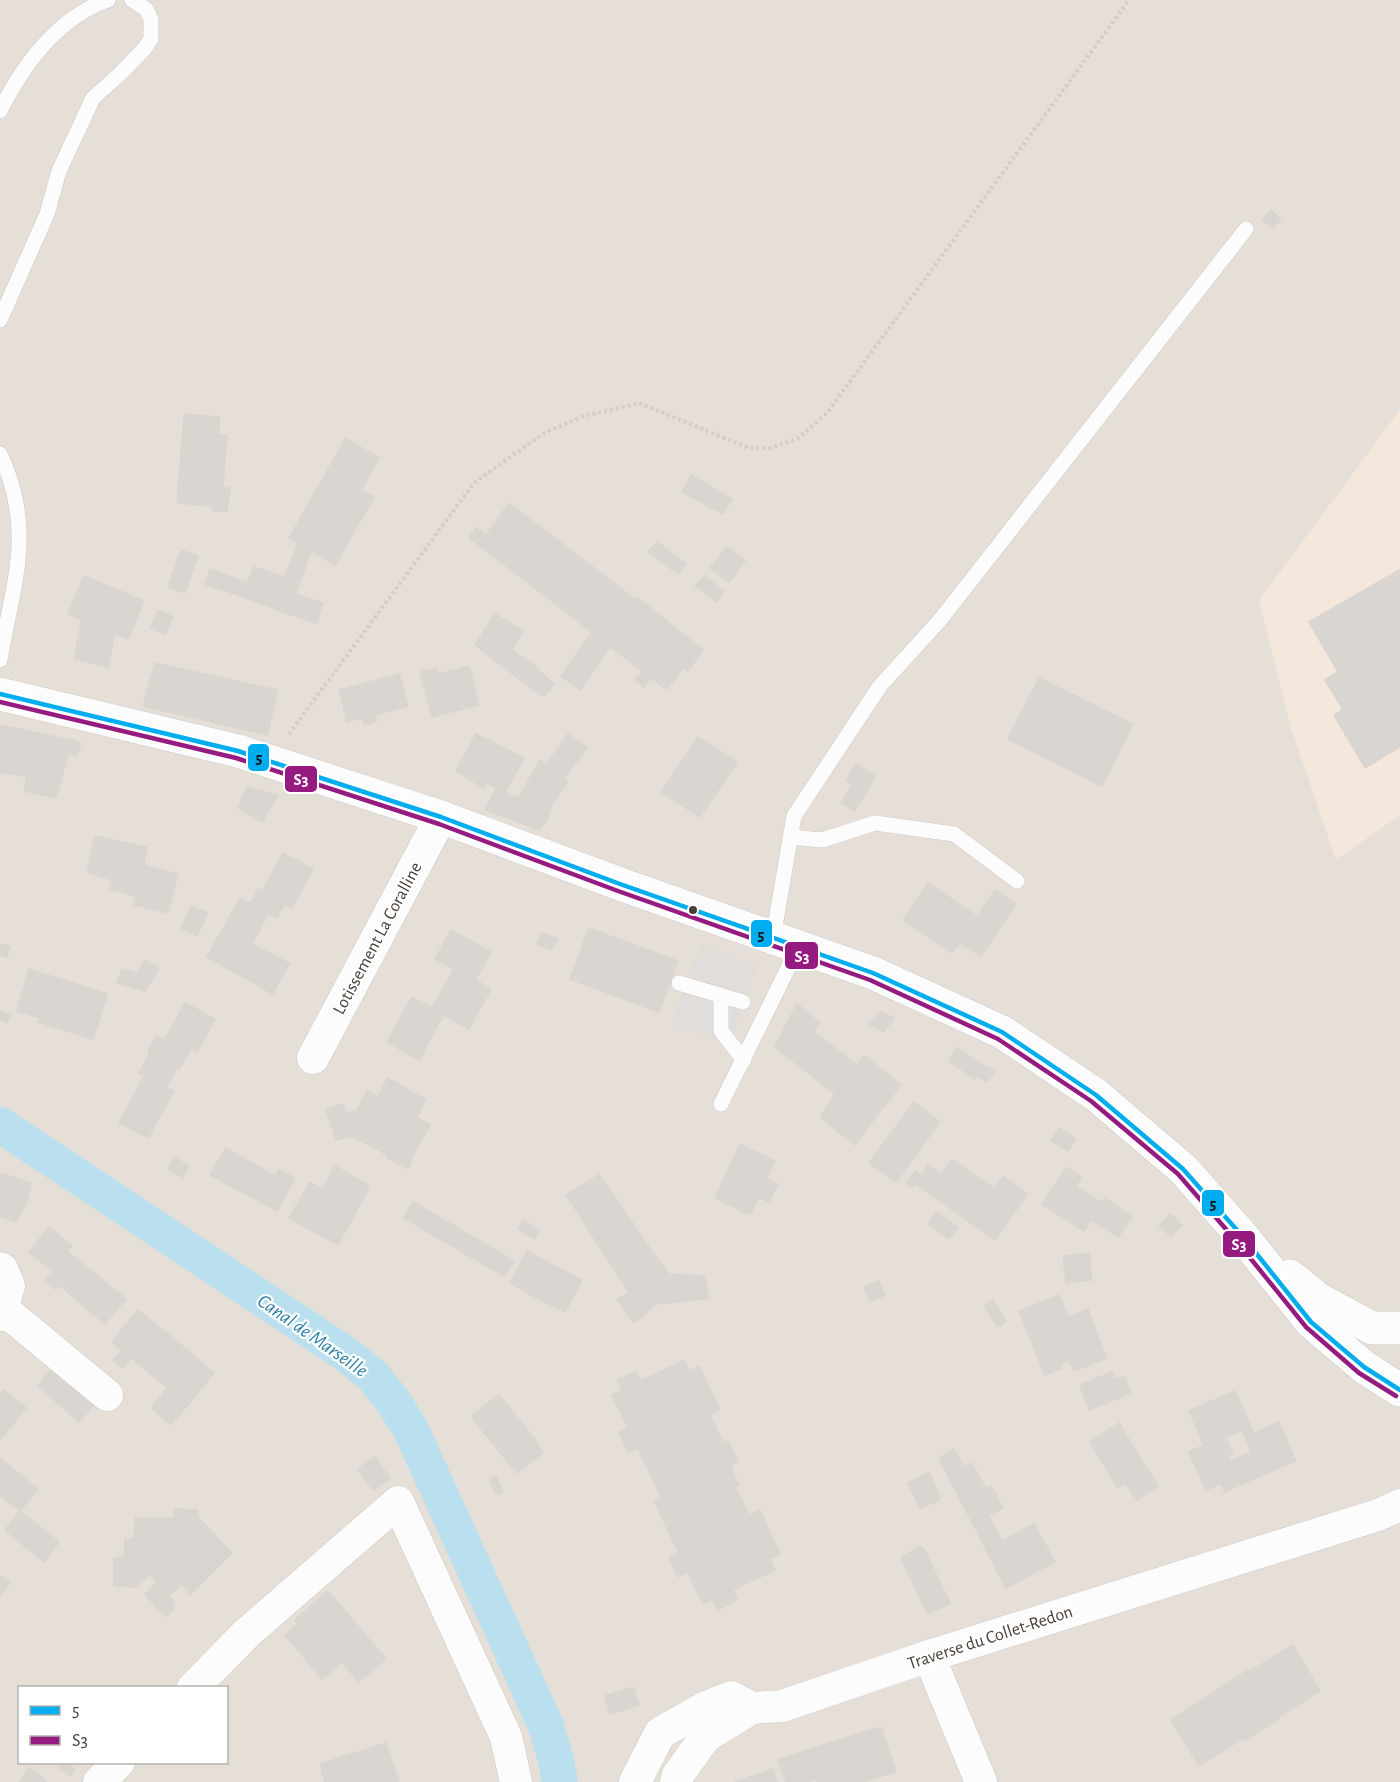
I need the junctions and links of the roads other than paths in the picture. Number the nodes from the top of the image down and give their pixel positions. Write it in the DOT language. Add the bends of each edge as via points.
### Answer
graph roads {
  1 [pos="108,0"];
  2 [pos="132,0"];
  3 [pos="0,111"];
  4 [pos="1246,229"];
  5 [pos="0,320"];
  6 [pos="0,454"];
  7 [pos="0,660"];
  8 [pos="0,694"];
  9 [pos="441,817"];
  10 [pos="790,837"];
  11 [pos="1017,882"];
  12 [pos="786,942"];
  13 [pos="679,983"];
  14 [pos="721,995"];
  15 [pos="743,1002"];
  16 [pos="313,1058"];
  17 [pos="744,1060"];
  18 [pos="721,1104"];
  19 [pos="1244,1238"];
  20 [pos="0,1268"];
  21 [pos="2,1312"];
  22 [pos="1400,1328"];
  23 [pos="1400,1390"];
  24 [pos="107,1395"];
  25 [pos="1400,1484"];
  26 [pos="1389,1510"];
  27 [pos="928,1656"];
  28 [pos="195,1686"];
  29 [pos="752,1708"];
  30 [pos="117,1764"];
  31 [pos="99,1782"];
  32 [pos="516,1782"];
  33 [pos="634,1782"];
  34 [pos="676,1782"];
  35 [pos="981,1782"];
  1 -- 3 [label="lane" via="51,37 33,57"];
  2 -- 5 [label="lane" via="146,9 151,19 151,39 121,74 93,98 59,171 47,214"];
  4 -- 10 [label="lane" via="940,621 880,686 794,816"];
  6 -- 7 [label="lane" via="16,500 18,558"];
  8 -- 9 [label="street" via="238,751"];
  9 -- 12 [label="street"];
  9 -- 16 [label="street, Lotissement La Coralline"];
  10 -- 11 [label="lane" via="822,840 875,823 954,834"];
  10 -- 12 [label="lane"];
  12 -- 17 [label="lane"];
  12 -- 19 [label="street" via="873,973 1002,1032 1096,1095 1183,1169"];
  13 -- 14 [label="lane"];
  14 -- 15 [label="lane"];
  14 -- 17 [label="lane" via="721,1031"];
  17 -- 18 [label="lane"];
  19 -- 22 [label="street" via="1318,1299 1372,1328"];
  19 -- 23 [label="street" via="1311,1322 1364,1367"];
  20 -- 21 [label="street" via="9,1286"];
  21 -- 24 [label="street"];
  25 -- 26 [label="street, Traverse du Collet-Redon"];
  26 -- 27 [label="street, Traverse du Collet-Redon"];
  27 -- 29 [label="street, Traverse du Collet-Redon" via="782,1706"];
  27 -- 35 [label="street"];
  28 -- 32 [label="street" via="248,1633 398,1502 506,1737"];
  29 -- 33 [label="street, Traverse du Collet-Redon" via="731,1698 660,1733"];
  29 -- 34 [label="street" via="706,1736"];
  30 -- 31 [label="street"];
}
